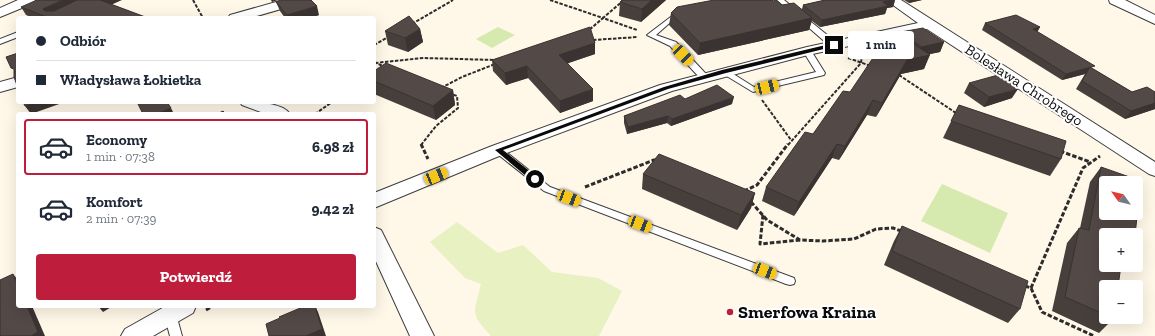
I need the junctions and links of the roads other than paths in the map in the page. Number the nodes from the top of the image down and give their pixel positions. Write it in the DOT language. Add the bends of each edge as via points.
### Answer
graph roads {
  1 [pos="29,0"];
  2 [pos="297,0"];
  3 [pos="780,0"];
  4 [pos="892,0"];
  5 [pos="1115,0"];
  6 [pos="0,13"];
  7 [pos="242,16"];
  8 [pos="672,18"];
  9 [pos="1155,20"];
  10 [pos="931,24"];
  11 [pos="16,35"];
  12 [pos="0,42"];
  13 [pos="820,48"];
  14 [pos="724,72"];
  15 [pos="704,77"];
  16 [pos="16,83"];
  17 [pos="0,88"];
  18 [pos="254,104"];
  19 [pos="276,112"];
  20 [pos="498,150"];
  21 [pos="1155,170"];
  22 [pos="376,200"];
  23 [pos="376,239"];
  24 [pos="790,281"];
  25 [pos="178,310"];
  26 [pos="133,336"];
  27 [pos="176,336"];
  28 [pos="422,336"];
  1 -- 6 [label="street"];
  2 -- 7 [label="street"];
  3 -- 13 [label="lane"];
  4 -- 10 [label="street, Bolesława Chrobrego"];
  5 -- 9 [label="street"];
  8 -- 15 [label="lane" via="653,36 673,44"];
  10 -- 13 [label="street"];
  10 -- 21 [label="street, Bolesława Chrobrego"];
  11 -- 12 [label="lane"];
  13 -- 14 [label="street"];
  13 -- 14 [label="lane" via="821,73 753,90"];
  14 -- 15 [label="street"];
  15 -- 20 [label="street" via="666,88"];
  16 -- 17 [label="street"];
  18 -- 19 [label="street"];
  20 -- 22 [label="street"];
  20 -- 24 [label="lane" via="547,189"];
  23 -- 28 [label="street"];
  25 -- 26 [label="street"];
  25 -- 27 [label="lane"];
}
